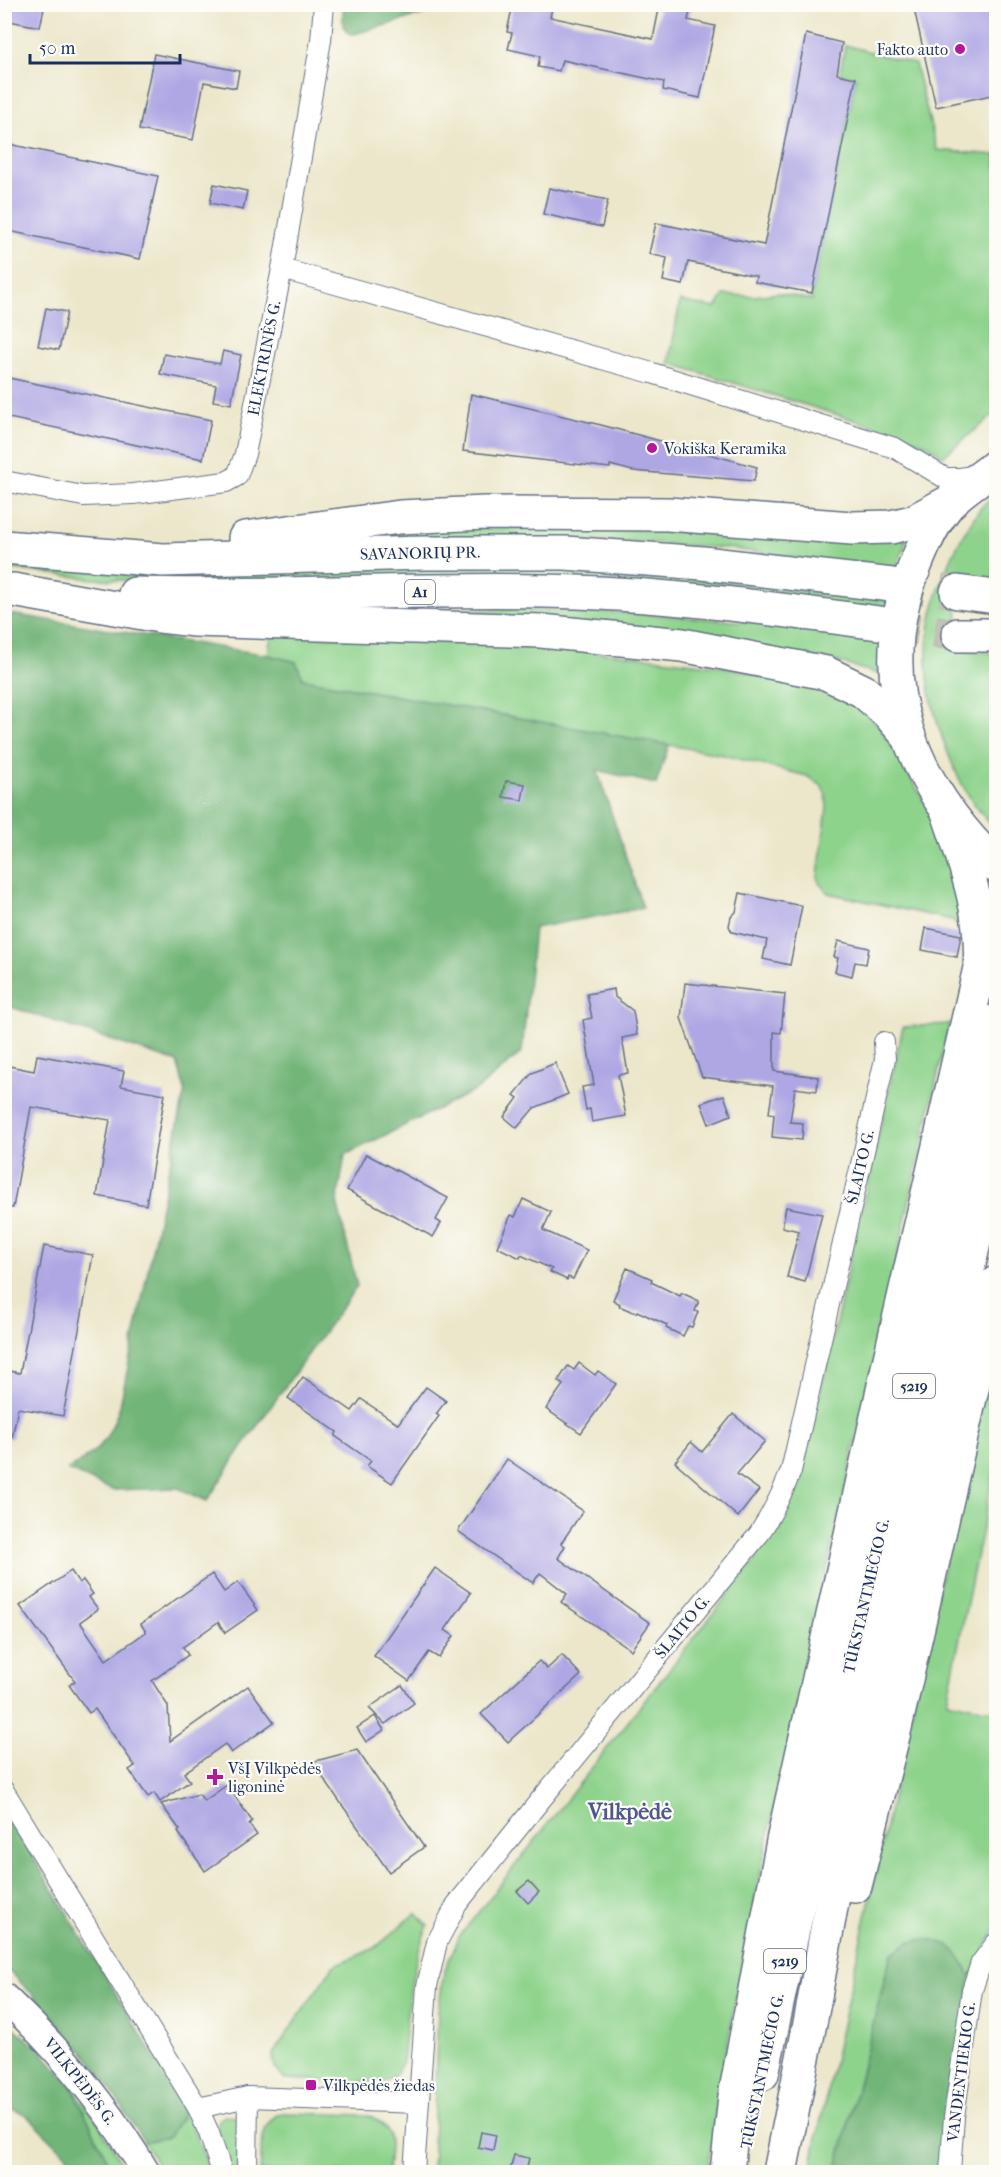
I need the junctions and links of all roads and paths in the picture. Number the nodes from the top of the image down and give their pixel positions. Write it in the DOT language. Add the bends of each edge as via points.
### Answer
graph roads {
  1 [pos="324,4"];
  2 [pos="282,269"];
  3 [pos="927,468"];
  4 [pos="992,470"];
  5 [pos="4,481"];
  6 [pos="953,500"];
  7 [pos="904,524"];
  8 [pos="4,547"];
  9 [pos="113,555"];
  10 [pos="892,585"];
  11 [pos="9,589"];
  12 [pos="957,592"];
  13 [pos="996,597"];
  14 [pos="886,624"];
  15 [pos="958,635"];
  16 [pos="996,635"];
  17 [pos="908,736"];
  18 [pos="948,812"];
  19 [pos="996,866"];
  20 [pos="996,1021"];
  21 [pos="884,1042"];
  22 [pos="996,1144"];
  23 [pos="996,1283"];
  24 [pos="844,1754"];
  25 [pos="4,1791"];
  26 [pos="996,1943"];
  27 [pos="4,1996"];
  28 [pos="812,2013"];
  29 [pos="248,2097"];
  30 [pos="418,2103"];
  31 [pos="198,2108"];
  32 [pos="146,2172"];
  33 [pos="222,2172"];
  34 [pos="247,2172"];
  35 [pos="414,2172"];
  36 [pos="727,2172"];
  37 [pos="741,2172"];
  38 [pos="780,2172"];
  39 [pos="950,2172"];
  1 -- 2 [label="street, ELEKTRINĖS G."];
  2 -- 3 [label="street" via="652,373 885,445"];
  2 -- 5 [label="street, ELEKTRINĖS G." via="245,454 237,476 226,482 83,496"];
  3 -- 4 [label="street" via="945,478"];
  3 -- 7 [label="street" via="934,487 933,500"];
  4 -- 6 [label="highway"];
  6 -- 7 [label="highway"];
  6 -- 17 [label="highway" via="927,536 900,612 898,693"];
  7 -- 9 [label="highway" via="852,528 668,514 438,514"];
  8 -- 9 [label="highway, SAVANORIŲ PR."];
  9 -- 10 [label="highway, SAVANORIŲ PR." via="163,560 565,553 703,562"];
  11 -- 14 [label="highway, A1" via="163,595 543,591 693,600"];
  11 -- 17 [label="highway" via="195,620 530,631 682,645 826,673 863,691"];
  12 -- 13 [label="highway"];
  15 -- 16 [label="highway"];
  17 -- 18 [label="highway"];
  18 -- 19 [label="highway"];
  18 -- 36 [label="highway" via="974,890 980,924 980,968 783,1841 735,2096"];
  20 -- 24 [label="highway, TŪKSTANTMEČIO G. / 5219"];
  21 -- 30 [label="street, ŠLAITO G." via="885,1059 791,1471 778,1503 759,1534 538,1803 446,1923 437,1942 427,1986"];
  22 -- 24 [label="highway, TŪKSTANTMEČIO G. / 5219"];
  23 -- 28 [label="highway" via="864,1852"];
  24 -- 28 [label="highway, TŪKSTANTMEČIO G. / 5219"];
  24 -- 37 [label="highway, TŪKSTANTMEČIO G. / 5219"];
  25 -- 31 [label="street"];
  26 -- 39 [label="street, VANDENTIEKIO G." via="981,1963 972,1990"];
  27 -- 32 [label="main road, VILKPĖDĖS G." via="69,2063"];
  28 -- 38 [label="highway, TŪKSTANTMEČIO G. / 5219"];
  29 -- 30 [label="street"];
  29 -- 31 [label="street"];
  29 -- 34 [label="street"];
  30 -- 35 [label="street, ŠLAITO G."];
  31 -- 33 [label="street"];
}
